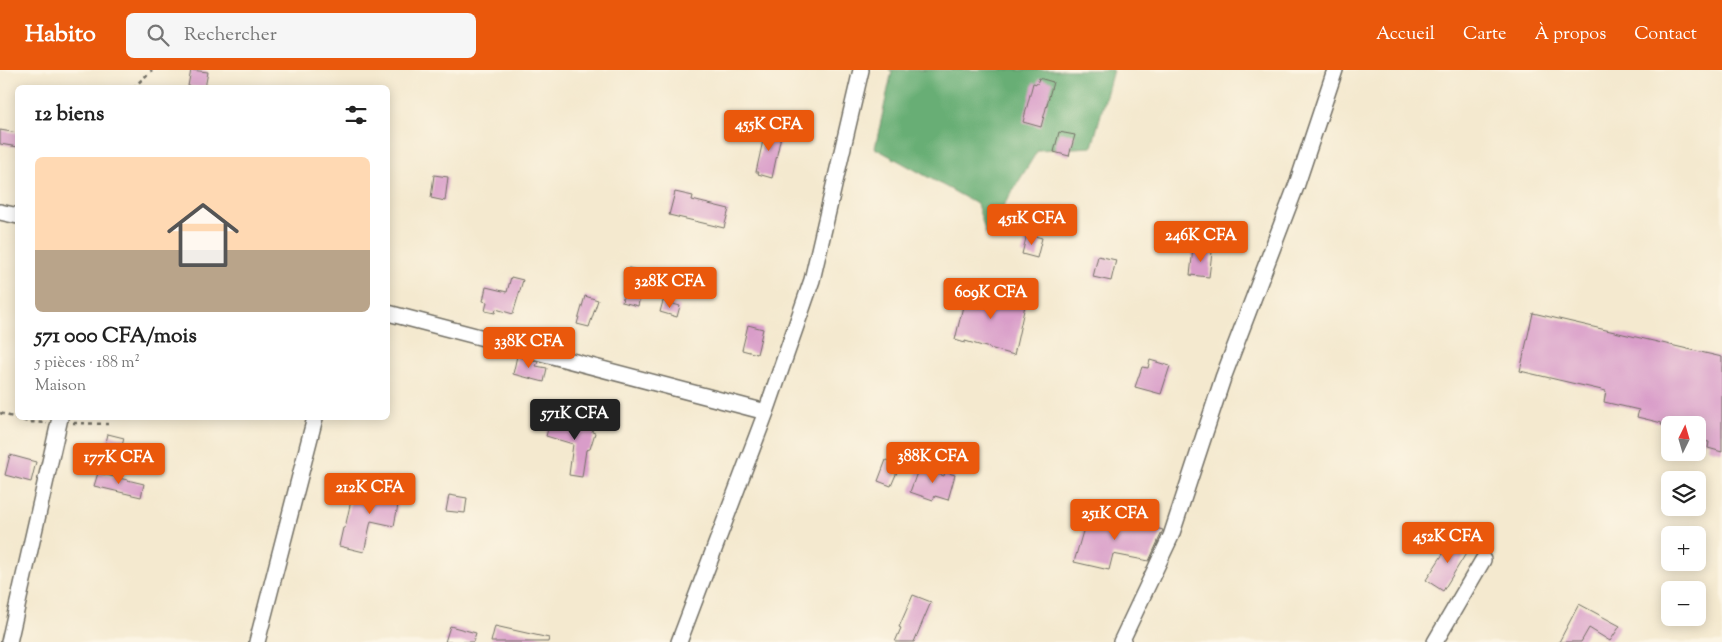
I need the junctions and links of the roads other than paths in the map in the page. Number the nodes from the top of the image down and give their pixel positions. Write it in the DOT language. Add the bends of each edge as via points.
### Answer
graph roads {
  1 [pos="861,70"];
  2 [pos="1336,70"];
  3 [pos="0,212"];
  4 [pos="15,215"];
  5 [pos="390,314"];
  6 [pos="766,412"];
  7 [pos="60,420"];
  8 [pos="313,420"];
  9 [pos="1483,560"];
  10 [pos="9,642"];
  11 [pos="257,642"];
  12 [pos="679,642"];
  13 [pos="1121,642"];
  14 [pos="1435,642"];
  1 -- 6 [label="street" via="812,280"];
  2 -- 13 [label="street" via="1297,184 1223,378 1171,536"];
  3 -- 4 [label="street"];
  5 -- 6 [label="street"];
  6 -- 12 [label="street"];
  7 -- 10 [label="street"];
  8 -- 11 [label="street"];
  9 -- 14 [label="street"];
}
